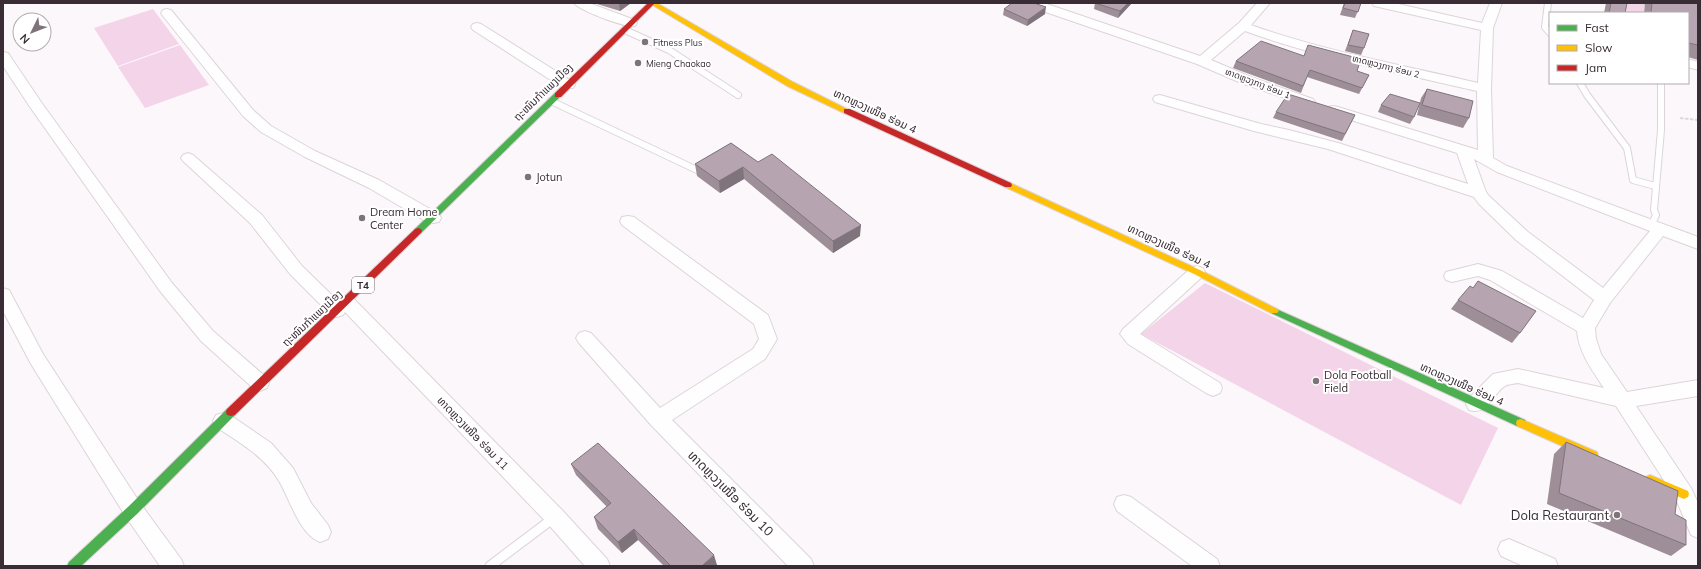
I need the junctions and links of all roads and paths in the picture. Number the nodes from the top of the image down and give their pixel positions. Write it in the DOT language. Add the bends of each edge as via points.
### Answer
graph roads {
  1 [pos="580,3"];
  2 [pos="652,3"];
  3 [pos="1032,3"];
  4 [pos="1264,3"];
  5 [pos="1378,3"];
  6 [pos="1496,3"];
  7 [pos="1548,3"];
  8 [pos="1638,3"];
  9 [pos="1645,5"];
  10 [pos="167,13"];
  11 [pos="628,26"];
  12 [pos="1243,26"];
  13 [pos="477,27"];
  14 [pos="1548,27"];
  15 [pos="1487,28"];
  16 [pos="3,56"];
  17 [pos="1202,61"];
  18 [pos="1581,84"];
  19 [pos="1661,84"];
  20 [pos="568,85"];
  21 [pos="1484,89"];
  22 [pos="738,95"];
  23 [pos="1160,99"];
  24 [pos="552,100"];
  25 [pos="1680,118"];
  26 [pos="1698,120"];
  27 [pos="1464,151"];
  28 [pos="1486,157"];
  29 [pos="188,158"];
  30 [pos="697,170"];
  31 [pos="1656,186"];
  32 [pos="1479,193"];
  33 [pos="433,218"];
  34 [pos="628,222"];
  35 [pos="1656,228"];
  36 [pos="1698,242"];
  37 [pos="1197,272"];
  38 [pos="1452,276"];
  39 [pos="3,294"];
  40 [pos="1604,298"];
  41 [pos="342,306"];
  42 [pos="1586,328"];
  43 [pos="585,338"];
  44 [pos="260,383"];
  45 [pos="1213,388"];
  46 [pos="1698,388"];
  47 [pos="1623,400"];
  48 [pos="1476,404"];
  49 [pos="658,419"];
  50 [pos="223,421"];
  51 [pos="1598,457"];
  52 [pos="1641,476"];
  53 [pos="1684,494"];
  54 [pos="1124,504"];
  55 [pos="133,510"];
  56 [pos="555,517"];
  57 [pos="1698,528"];
  58 [pos="320,532"];
  59 [pos="1509,549"];
  60 [pos="73,566"];
  61 [pos="173,566"];
  62 [pos="490,566"];
  63 [pos="600,566"];
  64 [pos="803,566"];
  65 [pos="1208,566"];
  66 [pos="1547,566"];
  1 -- 11 [label="street"];
  2 -- 11 [label="street, ຖະໜົນກຳແພງເມືອງ / T4"];
  2 -- 37 [label="street, ທາດຫຼວງເໜືອ ຮ່ອມ 4" via="790,84"];
  3 -- 17 [label="street, ທາດຫຼວງກາງ ຮ່ອມ 1"];
  4 -- 12 [label="street"];
  5 -- 15 [label="street"];
  6 -- 15 [label="street"];
  7 -- 14 [label="lane"];
  8 -- 9 [label="path"];
  10 -- 33 [label="street" via="248,114 266,130 374,184"];
  11 -- 20 [label="street, ຖະໜົນກຳແພງເມືອງ / T4"];
  11 -- 22 [label="lane" via="640,36"];
  12 -- 17 [label="street"];
  12 -- 21 [label="street, ທາດຫຼວງກາງ ຮ່ອມ 2" via="1309,47"];
  13 -- 20 [label="street"];
  15 -- 21 [label="street"];
  16 -- 44 [label="street" via="166,286 207,336"];
  17 -- 27 [label="street, ທາດຫຼວງກາງ ຮ່ອມ 1" via="1299,99"];
  18 -- 31 [label="lane" via="1627,148 1633,180"];
  19 -- 31 [label="lane" via="1661,130"];
  20 -- 24 [label="street, ຖະໜົນກຳແພງເມືອງ / T4"];
  21 -- 28 [label="street"];
  23 -- 32 [label="street" via="1333,146"];
  24 -- 30 [label="lane"];
  24 -- 33 [label="street, ຖະໜົນກຳແພງເມືອງ / T4"];
  25 -- 26 [label="path"];
  27 -- 28 [label="street, ທາດຫຼວງກາງ ຮ່ອມ 1"];
  27 -- 32 [label="street"];
  28 -- 35 [label="street" via="1486,160 1495,167"];
  29 -- 41 [label="street, ທາດຫຼວງເໜືອ ຮ່ອມ 11" via="256,219 296,270"];
  31 -- 35 [label="lane"];
  32 -- 40 [label="street" via="1522,236"];
  33 -- 41 [label="street, ຖະໜົນກຳແພງເມືອງ / T4"];
  34 -- 49 [label="street" via="762,320 768,339 759,354"];
  35 -- 36 [label="street"];
  35 -- 40 [label="street"];
  37 -- 45 [label="street" via="1129,334"];
  37 -- 48 [label="street, ທາດຫຼວງເໜືອ ຮ່ອມ 4" via="1266,307"];
  38 -- 42 [label="street" via="1478,270 1496,275"];
  39 -- 55 [label="street" via="37,358"];
  40 -- 42 [label="street"];
  41 -- 44 [label="street, ຖະໜົນກຳແພງເມືອງ / T4"];
  41 -- 56 [label="street, ທາດຫຼວງເໜືອ ຮ່ອມ 11"];
  42 -- 47 [label="street" via="1593,356"];
  43 -- 49 [label="street, ທາດຫຼວງເໜືອ ຮ່ອມ 10"];
  44 -- 50 [label="street, ຖະໜົນກຳແພງເມືອງ / T4"];
  46 -- 47 [label="street"];
  47 -- 48 [label="street" via="1518,376 1500,378"];
  47 -- 53 [label="street"];
  48 -- 51 [label="street, ທາດຫຼວງເໜືອ ຮ່ອມ 4"];
  49 -- 64 [label="street, ທາດຫຼວງເໜືອ ຮ່ອມ 10"];
  50 -- 55 [label="street, ຖະໜົນກຳແພງເມືອງ / T4"];
  50 -- 58 [label="street" via="264,449 286,474 304,510"];
  52 -- 53 [label="street"];
  53 -- 57 [label="street"];
  54 -- 65 [label="street"];
  55 -- 60 [label="street, ຖະໜົນກຳແພງເມືອງ / T4"];
  55 -- 61 [label="street"];
  56 -- 62 [label="lane"];
  56 -- 63 [label="street, ທາດຫຼວງເໜືອ ຮ່ອມ 11"];
  59 -- 66 [label="street"];
}
